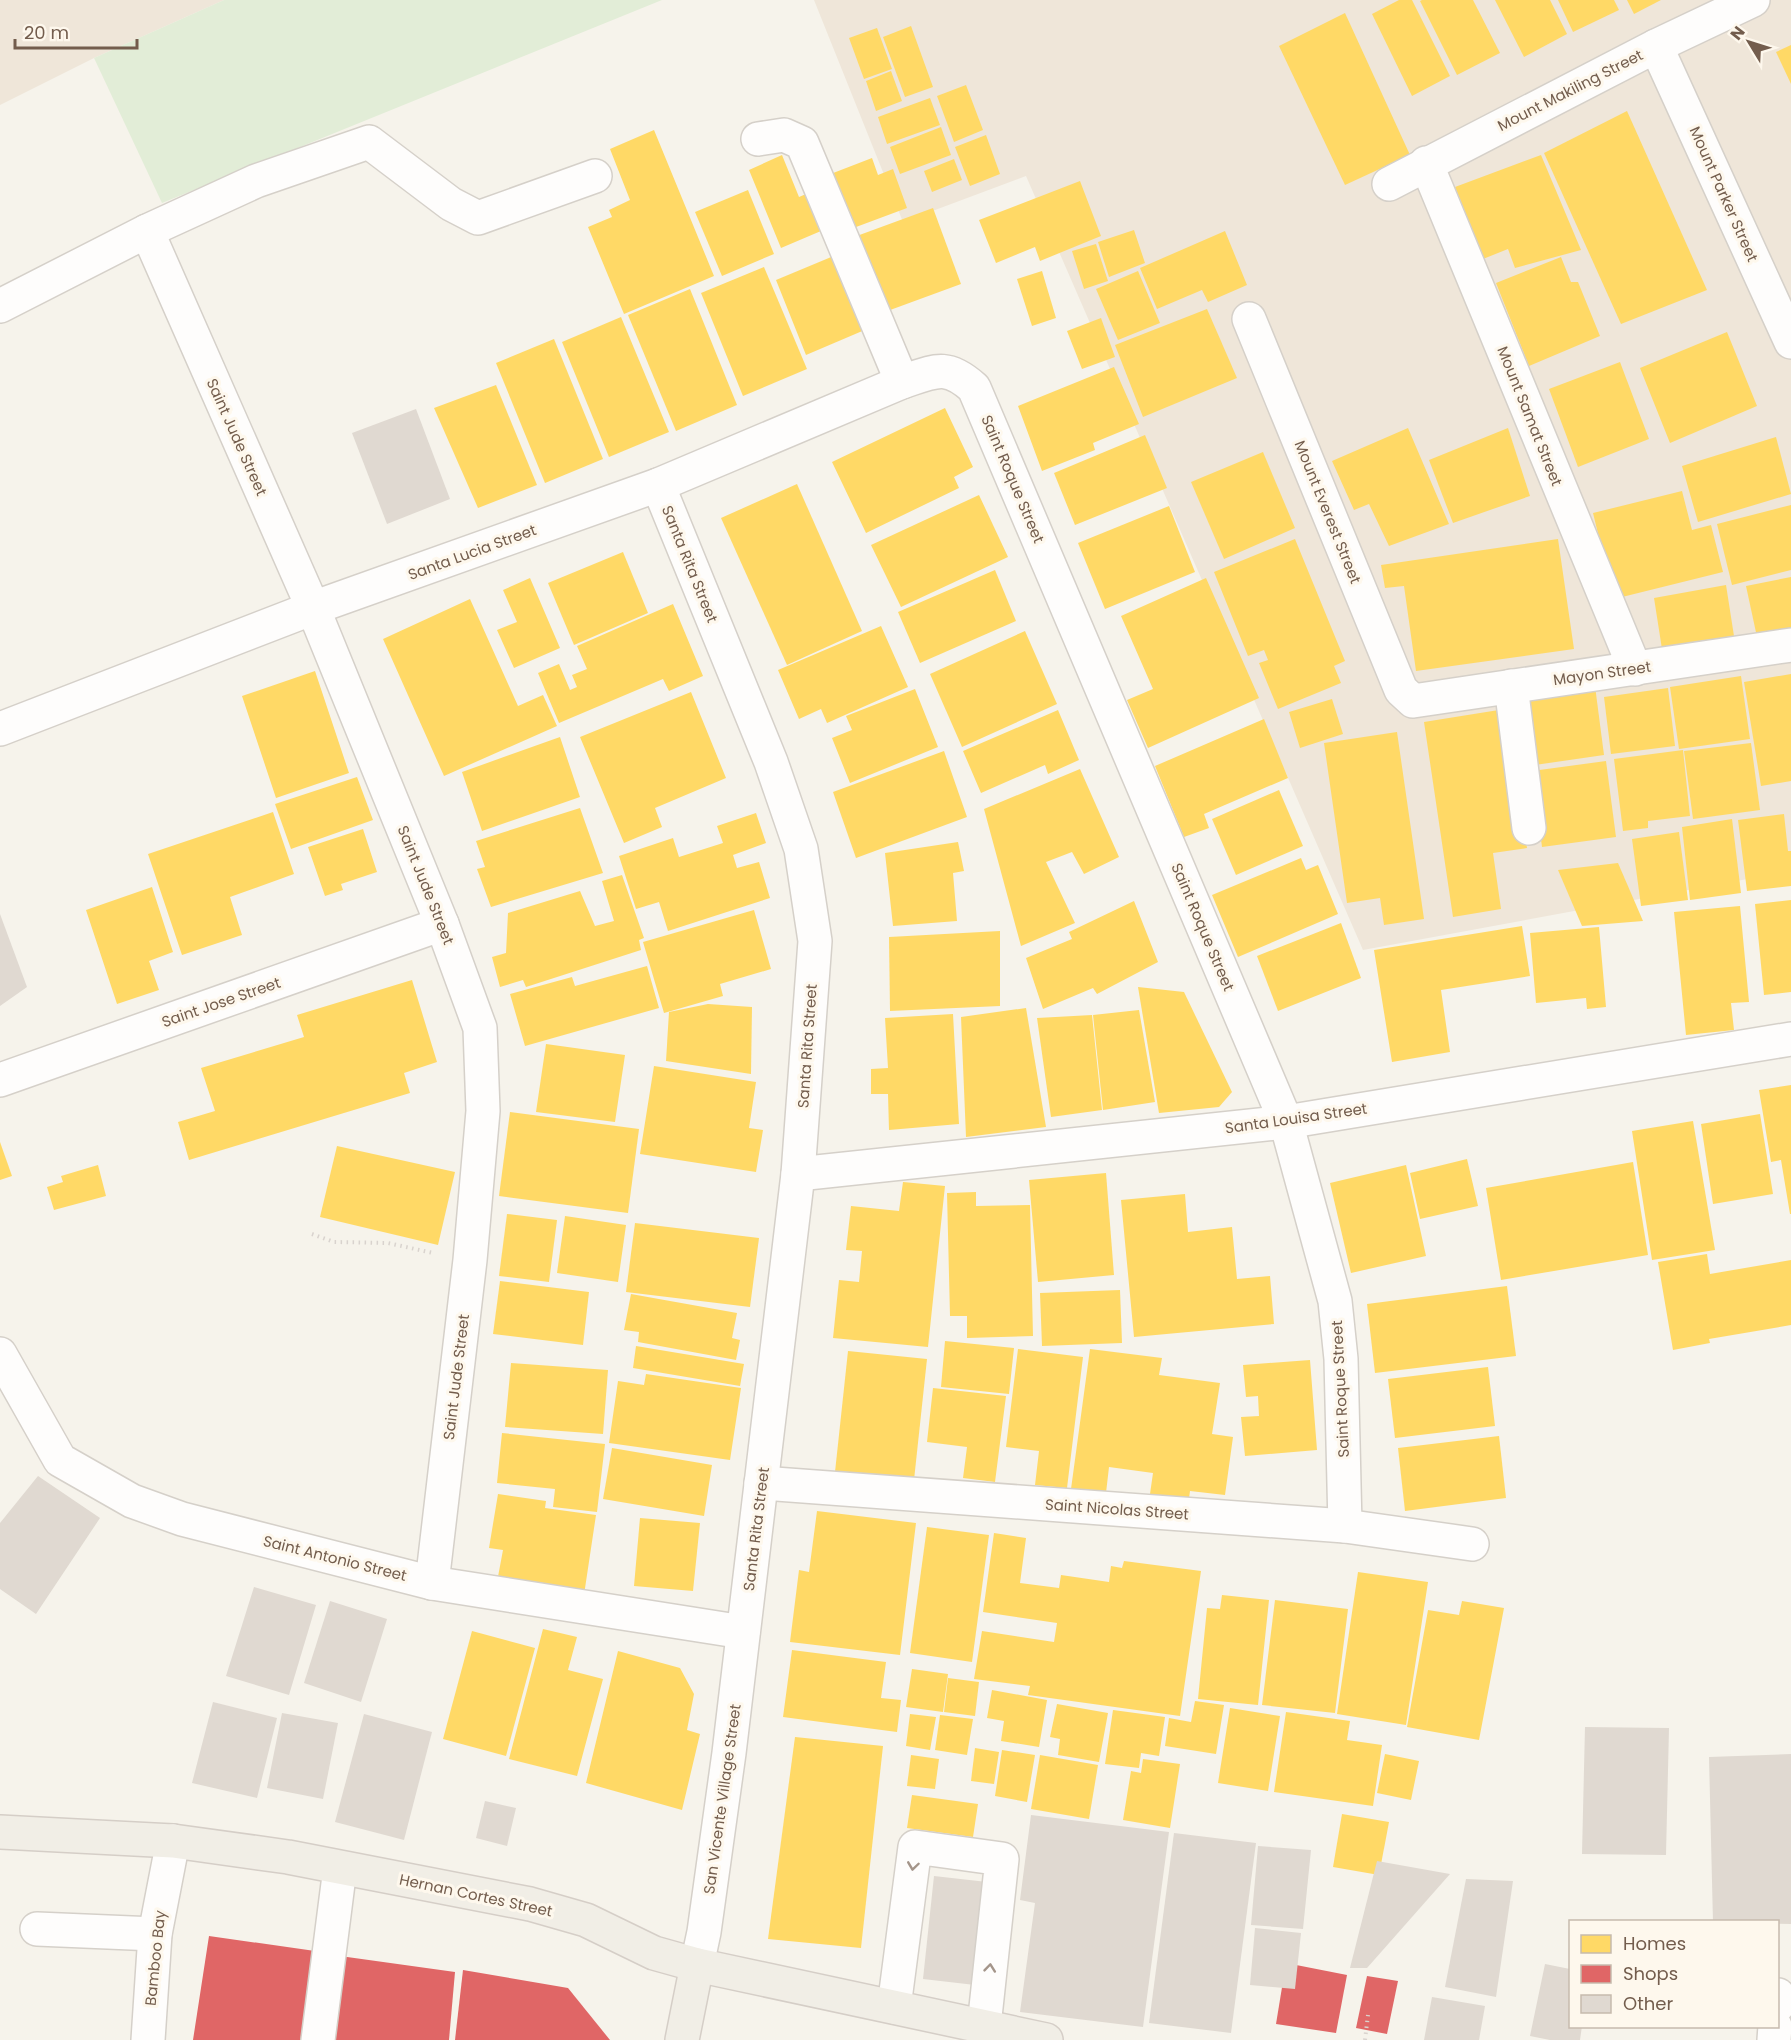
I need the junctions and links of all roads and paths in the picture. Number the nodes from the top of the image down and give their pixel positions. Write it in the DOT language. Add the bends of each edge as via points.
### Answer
graph roads {
  1 [pos="1753,0"];
  2 [pos="1656,46"];
  3 [pos="758,139"];
  4 [pos="1426,163"];
  5 [pos="595,176"];
  6 [pos="1389,184"];
  7 [pos="147,231"];
  8 [pos="0,306"];
  9 [pos="1249,319"];
  10 [pos="1791,342"];
  11 [pos="941,369"];
  12 [pos="902,382"];
  13 [pos="658,485"];
  14 [pos="313,608"];
  15 [pos="1791,645"];
  16 [pos="1635,669"];
  17 [pos="1511,686"];
  18 [pos="1413,701"];
  19 [pos="0,729"];
  20 [pos="1529,828"];
  21 [pos="442,924"];
  22 [pos="1791,1039"];
  23 [pos="0,1080"];
  24 [pos="1286,1122"];
  25 [pos="798,1174"];
  26 [pos="312,1234"];
  27 [pos="470,1260"];
  28 [pos="0,1354"];
  29 [pos="761,1483"];
  30 [pos="1345,1526"];
  31 [pos="1472,1544"];
  32 [pos="432,1583"];
  33 [pos="743,1632"];
  34 [pos="0,1832"];
  35 [pos="173,1841"];
  36 [pos="340,1868"];
  37 [pos="37,1929"];
  38 [pos="155,1934"];
  39 [pos="697,1965"];
  40 [pos="894,2007"];
  41 [pos="1368,2015"];
  42 [pos="984,2026"];
  43 [pos="148,2040"];
  44 [pos="318,2040"];
  45 [pos="682,2040"];
  46 [pos="1046,2040"];
  47 [pos="1365,2040"];
  1 -- 2 [label="street, Mount Makiling Street"];
  2 -- 4 [label="street, Mount Makiling Street"];
  2 -- 10 [label="street, Mount Parker Street"];
  3 -- 12 [label="street" via="784,135 802,143"];
  4 -- 6 [label="street, Mount Makiling Street"];
  4 -- 16 [label="street, Mount Samat Street"];
  5 -- 7 [label="street" via="478,218 451,204 369,142 256,181"];
  7 -- 8 [label="street"];
  7 -- 14 [label="street, Saint Jude Street"];
  9 -- 18 [label="street, Mount Everest Street" via="1401,690"];
  11 -- 12 [label="street, Santa Lucia Street"];
  11 -- 24 [label="street, Saint Roque Street" via="960,375 974,388"];
  12 -- 13 [label="street, Santa Lucia Street"];
  13 -- 14 [label="street, Santa Lucia Street"];
  13 -- 25 [label="street, Santa Rita Street" via="771,762 801,849 815,941"];
  14 -- 19 [label="street, Santa Lucia Street"];
  14 -- 21 [label="street, Saint Jude Street"];
  15 -- 16 [label="street, Mayon Street"];
  16 -- 17 [label="street, Mayon Street"];
  17 -- 18 [label="street, Mayon Street"];
  17 -- 20 [label="street"];
  21 -- 23 [label="street, Saint Jose Street"];
  21 -- 27 [label="street, Saint Jude Street" via="480,1028 483,1111"];
  22 -- 24 [label="street, Santa Louisa Street"];
  24 -- 25 [label="street, Santa Louisa Street"];
  24 -- 30 [label="street, Saint Roque Street" via="1335,1301 1341,1359"];
  25 -- 29 [label="street, Santa Rita Street"];
  26 -- 27 [label="path" via="334,1242 388,1243"];
  27 -- 32 [label="street, Saint Jude Street"];
  28 -- 32 [label="street, Saint Antonio Street" via="60,1460 132,1501 182,1520"];
  29 -- 30 [label="street, Saint Nicolas Street"];
  29 -- 33 [label="street, Santa Rita Street"];
  30 -- 31 [label="street, Saint Nicolas Street"];
  32 -- 33 [label="street, Saint Antonio Street"];
  33 -- 39 [label="street, San Vicente Village Street"];
  34 -- 35 [label="main road, Hernan Cortes Street"];
  35 -- 36 [label="main road, Hernan Cortes Street"];
  35 -- 38 [label="street, Bamboo Bay"];
  36 -- 39 [label="main road, Hernan Cortes Street" via="530,1904 586,1920 654,1953"];
  36 -- 44 [label="street"];
  37 -- 38 [label="street"];
  38 -- 43 [label="street, Bamboo Bay"];
  39 -- 40 [label="main road, Hernan Cortes Street"];
  39 -- 45 [label="main road"];
  40 -- 42 [label="main road, Hernan Cortes Street"];
  42 -- 40 [label="street, one-way" via="1002,1859 915,1847"];
  41 -- 47 [label="path"];
  42 -- 46 [label="main road, Hernan Cortes Street"];
}
